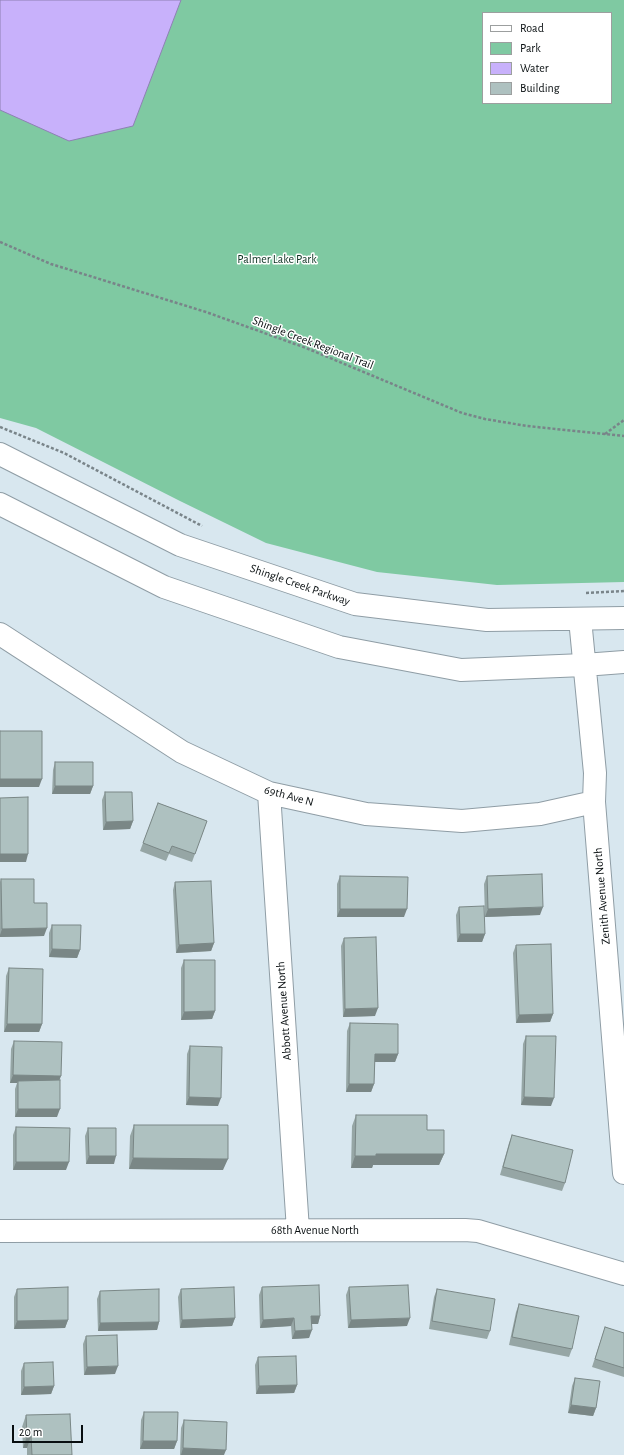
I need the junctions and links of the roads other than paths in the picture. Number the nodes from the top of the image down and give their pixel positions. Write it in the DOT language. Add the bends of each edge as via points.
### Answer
graph roads {
  1 [pos="0,454"];
  2 [pos="0,504"];
  3 [pos="624,618"];
  4 [pos="580,619"];
  5 [pos="0,634"];
  6 [pos="624,662"];
  7 [pos="584,665"];
  8 [pos="270,792"];
  9 [pos="594,802"];
  10 [pos="624,1173"];
  11 [pos="298,1230"];
  12 [pos="0,1231"];
  13 [pos="624,1274"];
  1 -- 4 [label="street, Shingle Creek Parkway" via="180,545 355,604 487,620"];
  2 -- 7 [label="street" via="164,587 339,647 461,670"];
  3 -- 4 [label="street, Shingle Creek Parkway"];
  4 -- 7 [label="street, Zenith Avenue North"];
  5 -- 8 [label="street, 69th Ave N" via="182,752"];
  6 -- 7 [label="street"];
  7 -- 9 [label="street, Zenith Avenue North" via="595,774"];
  8 -- 9 [label="street, 69th Ave N" via="366,814 462,821 540,814"];
  8 -- 11 [label="street, Abbott Avenue North"];
  9 -- 10 [label="street, Zenith Avenue North"];
  11 -- 12 [label="street, 68th Avenue North"];
  11 -- 13 [label="street, 68th Avenue North" via="478,1231"];
}
